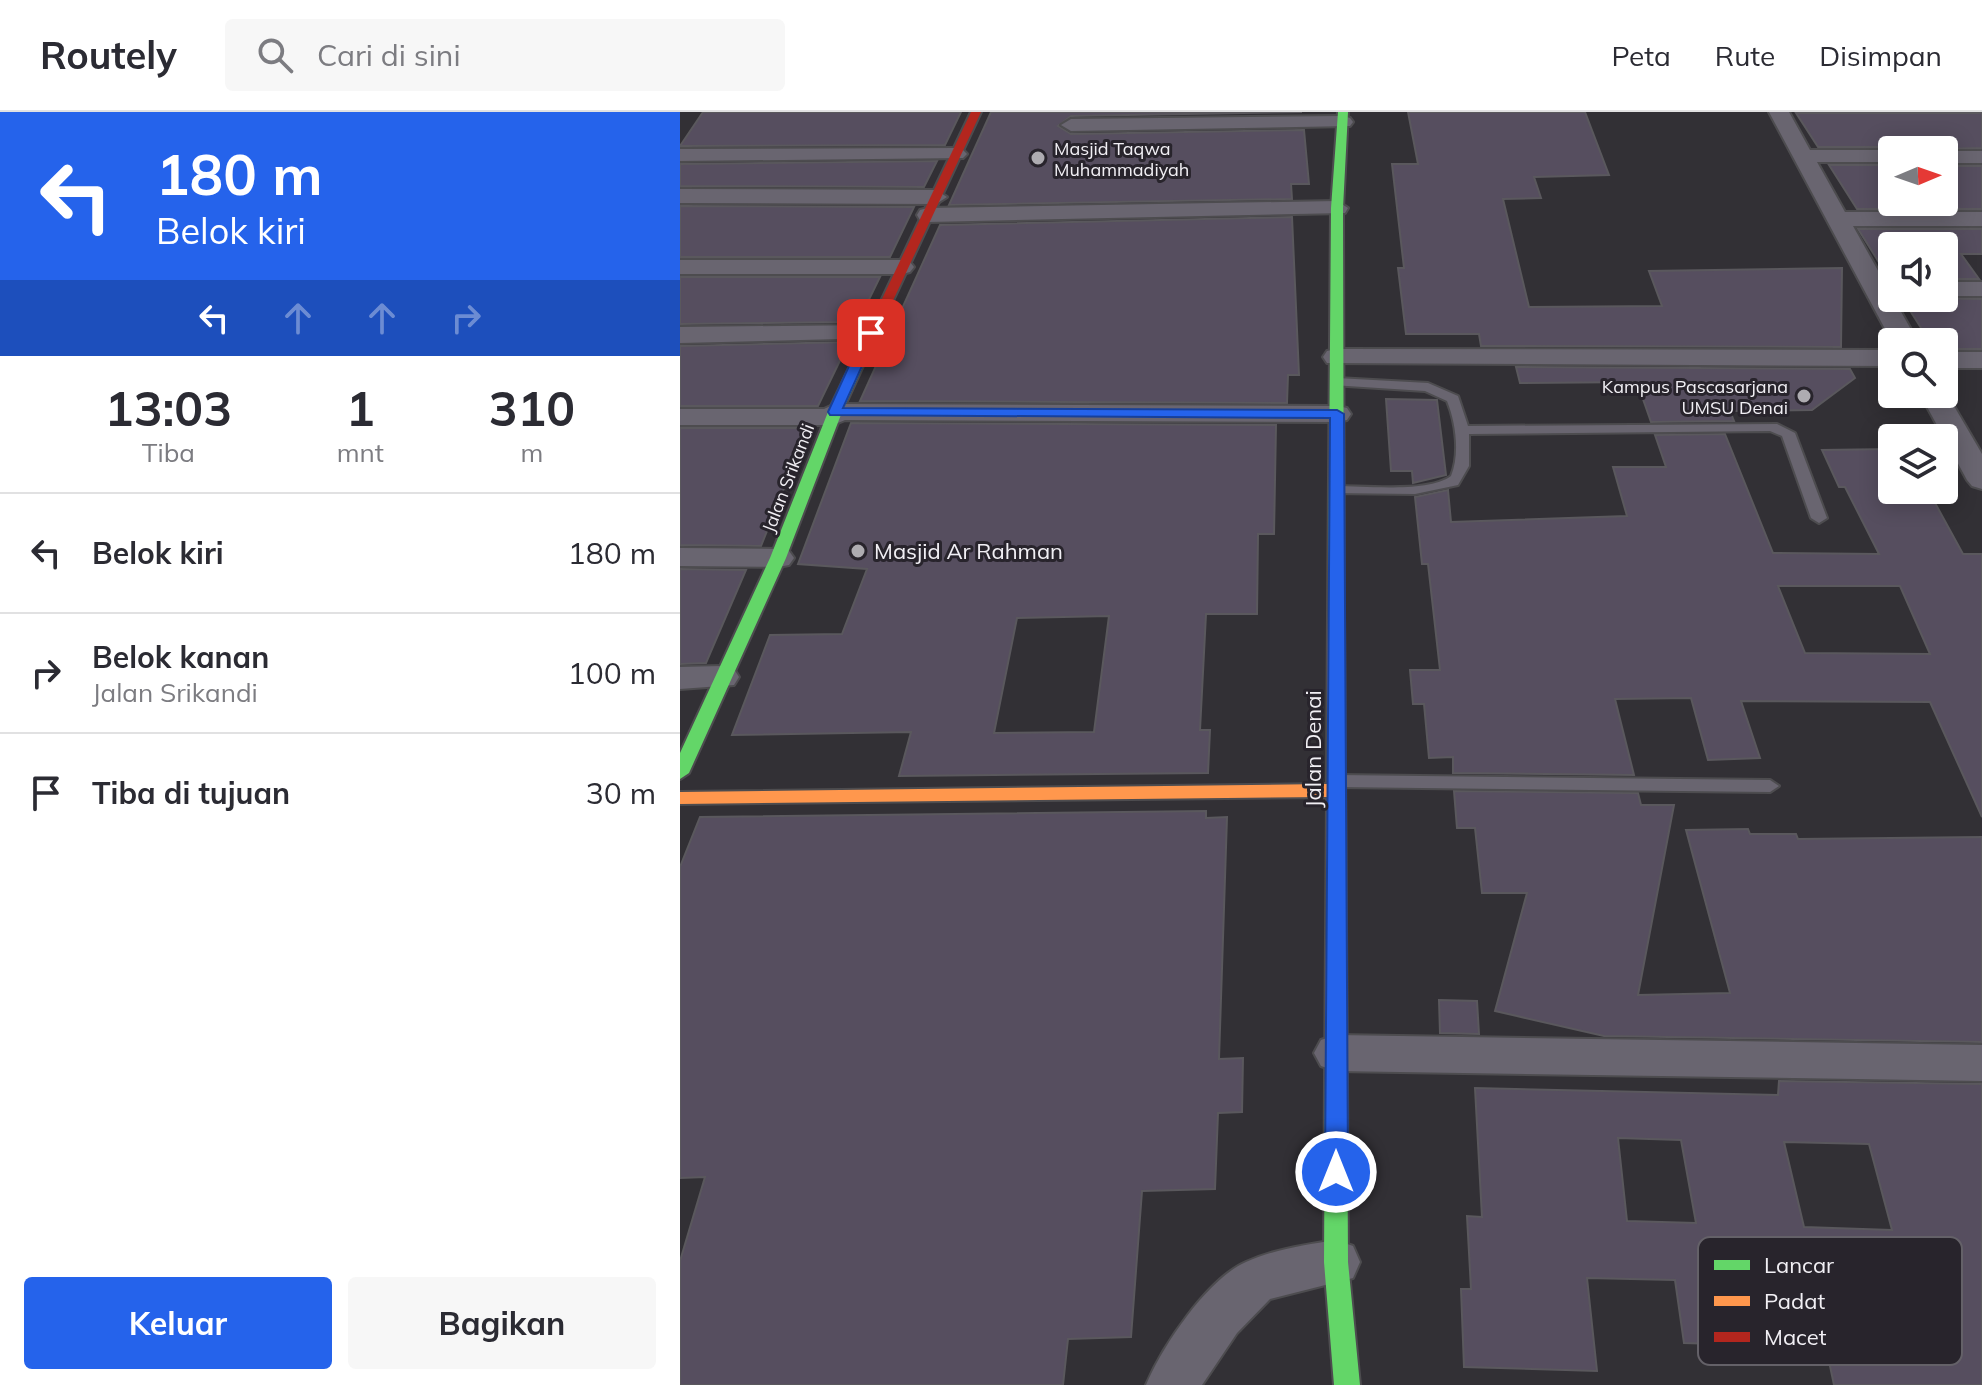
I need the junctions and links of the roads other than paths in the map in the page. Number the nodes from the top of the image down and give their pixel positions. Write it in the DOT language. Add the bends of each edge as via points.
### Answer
graph roads {
  1 [pos="976,112"];
  2 [pos="1779,112"];
  3 [pos="1343,117"];
  4 [pos="1071,125"];
  5 [pos="956,154"];
  6 [pos="680,155"];
  7 [pos="1803,156"];
  8 [pos="1878,156"];
  9 [pos="1958,157"];
  10 [pos="1982,157"];
  11 [pos="680,196"];
  12 [pos="932,206"];
  13 [pos="1337,208"];
  14 [pos="1838,219"];
  15 [pos="1982,219"];
  16 [pos="680,267"];
  17 [pos="902,267"];
  18 [pos="1878,281"];
  19 [pos="1958,289"];
  20 [pos="1982,289"];
  21 [pos="871,333"];
  22 [pos="680,335"];
  23 [pos="1878,357"];
  24 [pos="1958,360"];
  25 [pos="1982,360"];
  26 [pos="1337,369"];
  27 [pos="1942,408"];
  28 [pos="834,414"];
  29 [pos="1337,414"];
  30 [pos="680,417"];
  31 [pos="1462,430"];
  32 [pos="1982,480"];
  33 [pos="1336,490"];
  34 [pos="1819,518"];
  35 [pos="680,557"];
  36 [pos="778,558"];
  37 [pos="722,677"];
  38 [pos="680,678"];
  39 [pos="680,773"];
  40 [pos="1337,786"];
  41 [pos="1770,786"];
  42 [pos="680,798"];
  43 [pos="1336,1053"];
  44 [pos="1982,1063"];
  45 [pos="1336,1262"];
  46 [pos="1172,1385"];
  47 [pos="1347,1385"];
  1 -- 5 [label="street, Jalan Srikandi"];
  2 -- 7 [label="street"];
  3 -- 4 [label="street"];
  3 -- 13 [label="street, Jalan Denai"];
  5 -- 6 [label="street"];
  5 -- 12 [label="street, Jalan Srikandi"];
  7 -- 8 [label="street"];
  7 -- 14 [label="street"];
  9 -- 10 [label="street"];
  11 -- 12 [label="street"];
  12 -- 13 [label="street"];
  12 -- 17 [label="street, Jalan Srikandi"];
  13 -- 26 [label="street, Jalan Denai"];
  14 -- 15 [label="street"];
  14 -- 18 [label="street"];
  16 -- 17 [label="street"];
  17 -- 21 [label="street, Jalan Srikandi"];
  19 -- 20 [label="street"];
  21 -- 22 [label="street"];
  21 -- 28 [label="street, Jalan Srikandi"];
  23 -- 26 [label="street"];
  24 -- 25 [label="street"];
  26 -- 29 [label="street, Jalan Denai"];
  26 -- 31 [label="lane" via="1428,387 1453,399"];
  27 -- 32 [label="street"];
  28 -- 29 [label="street"];
  28 -- 30 [label="street"];
  28 -- 36 [label="street, Jalan Srikandi"];
  29 -- 33 [label="street, Jalan Denai"];
  31 -- 33 [label="lane" via="1460,471 1453,482"];
  31 -- 34 [label="lane" via="1772,427 1788,433"];
  33 -- 40 [label="street, Jalan Denai"];
  35 -- 36 [label="street"];
  36 -- 37 [label="street, Jalan Srikandi"];
  37 -- 38 [label="street"];
  37 -- 39 [label="street, Jalan Srikandi"];
  40 -- 41 [label="lane"];
  40 -- 42 [label="street"];
  40 -- 43 [label="street, Jalan Denai"];
  43 -- 44 [label="street"];
  43 -- 45 [label="street, Jalan Denai"];
  45 -- 46 [label="street" via="1280,1272 1253,1283 1232,1303"];
  45 -- 47 [label="street, Jalan Denai"];
}
